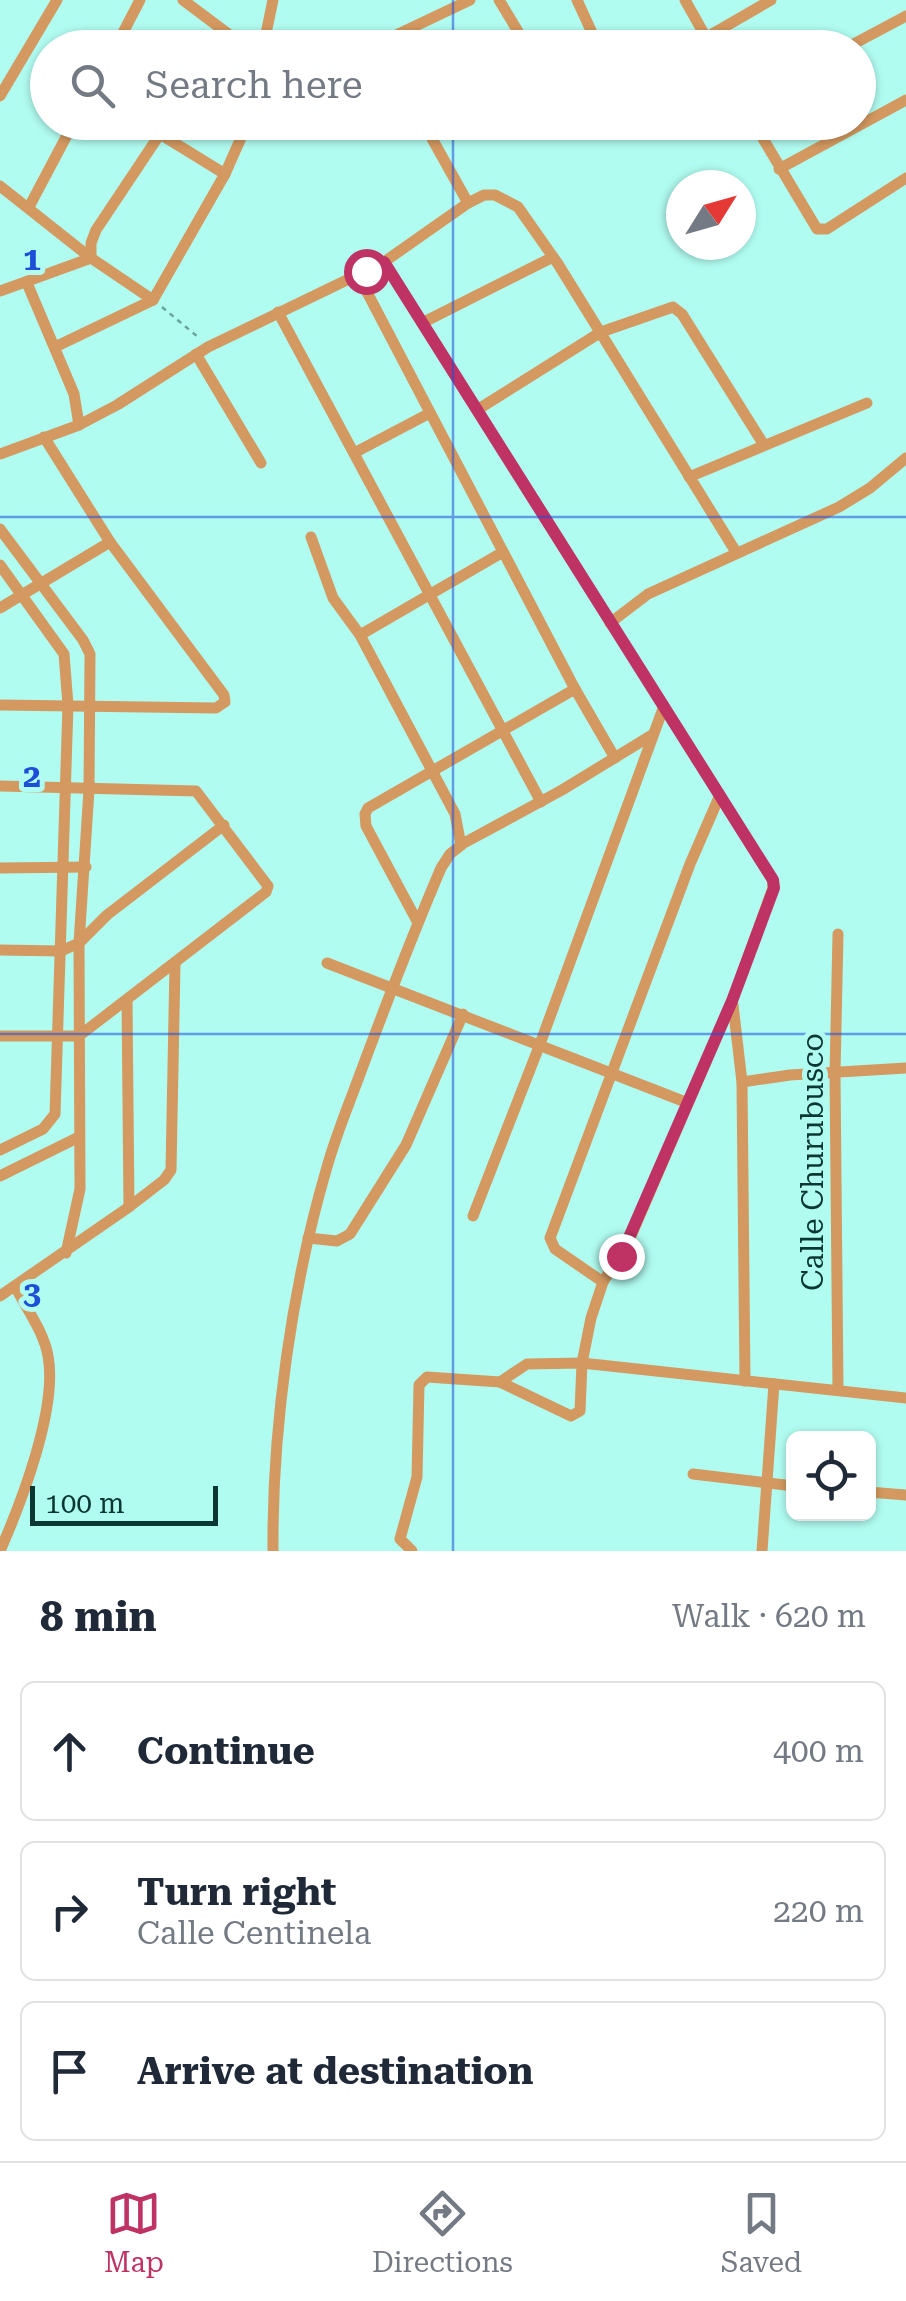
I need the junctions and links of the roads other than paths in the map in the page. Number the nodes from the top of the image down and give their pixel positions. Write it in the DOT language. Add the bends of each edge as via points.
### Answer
graph roads {
  1 [pos="57,0"];
  2 [pos="140,0"];
  3 [pos="182,0"];
  4 [pos="273,0"];
  5 [pos="470,0"];
  6 [pos="498,0"];
  7 [pos="578,0"];
  8 [pos="685,0"];
  9 [pos="772,0"];
  10 [pos="906,16"];
  11 [pos="39,30"];
  12 [pos="124,30"];
  13 [pos="222,30"];
  14 [pos="267,30"];
  15 [pos="407,30"];
  16 [pos="517,30"];
  17 [pos="591,30"];
  18 [pos="702,30"];
  19 [pos="727,30"];
  20 [pos="876,32"];
  21 [pos="30,45"];
  22 [pos="0,96"];
  23 [pos="906,100"];
  24 [pos="876,116"];
  25 [pos="64,140"];
  26 [pos="156,140"];
  27 [pos="170,140"];
  28 [pos="240,140"];
  29 [pos="433,140"];
  30 [pos="764,140"];
  31 [pos="832,140"];
  32 [pos="779,169"];
  33 [pos="225,174"];
  34 [pos="906,178"];
  35 [pos="0,186"];
  36 [pos="468,203"];
  37 [pos="29,207"];
  38 [pos="553,257"];
  39 [pos="91,258"];
  40 [pos="384,262"];
  41 [pos="358,275"];
  42 [pos="27,283"];
  43 [pos="0,291"];
  44 [pos="153,300"];
  45 [pos="278,312"];
  46 [pos="422,323"];
  47 [pos="601,332"];
  48 [pos="56,347"];
  49 [pos="196,354"];
  50 [pos="867,403"];
  51 [pos="476,410"];
  52 [pos="430,413"];
  53 [pos="78,425"];
  54 [pos="44,437"];
  55 [pos="764,446"];
  56 [pos="354,453"];
  57 [pos="0,454"];
  58 [pos="906,458"];
  59 [pos="261,463"];
  60 [pos="689,477"];
  61 [pos="0,530"];
  62 [pos="312,537"];
  63 [pos="110,542"];
  64 [pos="503,552"];
  65 [pos="736,552"];
  66 [pos="0,565"];
  67 [pos="41,584"];
  68 [pos="429,594"];
  69 [pos="24,595"];
  70 [pos="0,608"];
  71 [pos="610,623"];
  72 [pos="360,634"];
  73 [pos="574,689"];
  74 [pos="0,705"];
  75 [pos="68,705"];
  76 [pos="92,706"];
  77 [pos="664,706"];
  78 [pos="502,729"];
  79 [pos="652,735"];
  80 [pos="615,758"];
  81 [pos="433,771"];
  82 [pos="0,786"];
  83 [pos="66,790"];
  84 [pos="89,790"];
  85 [pos="720,796"];
  86 [pos="541,802"];
  87 [pos="224,825"];
  88 [pos="461,846"];
  89 [pos="86,867"];
  90 [pos="0,868"];
  91 [pos="62,868"];
  92 [pos="418,923"];
  93 [pos="838,934"];
  94 [pos="79,943"];
  95 [pos="0,950"];
  96 [pos="61,951"];
  97 [pos="328,963"];
  98 [pos="175,964"];
  99 [pos="392,986"];
  100 [pos="127,1000"];
  101 [pos="732,1001"];
  102 [pos="463,1014"];
  103 [pos="0,1036"];
  104 [pos="79,1036"];
  105 [pos="58,1037"];
  106 [pos="540,1044"];
  107 [pos="906,1068"];
  108 [pos="835,1073"];
  109 [pos="614,1074"];
  110 [pos="742,1082"];
  111 [pos="688,1103"];
  112 [pos="79,1137"];
  113 [pos="0,1150"];
  114 [pos="0,1176"];
  115 [pos="129,1207"];
  116 [pos="473,1216"];
  117 [pos="308,1238"];
  118 [pos="66,1253"];
  119 [pos="603,1282"];
  120 [pos="15,1286"];
  121 [pos="0,1296"];
  122 [pos="582,1364"];
  123 [pos="745,1381"];
  124 [pos="500,1382"];
  125 [pos="774,1384"];
  126 [pos="838,1389"];
  127 [pos="906,1398"];
  128 [pos="693,1474"];
  129 [pos="768,1484"];
  130 [pos="786,1485"];
  131 [pos="876,1493"];
  132 [pos="906,1495"];
  133 [pos="0,1551"];
  134 [pos="273,1551"];
  135 [pos="412,1551"];
  136 [pos="762,1551"];
  1 -- 11 [label="street"];
  2 -- 12 [label="street"];
  3 -- 13 [label="street"];
  4 -- 14 [label="street"];
  5 -- 15 [label="street"];
  6 -- 16 [label="street"];
  7 -- 17 [label="street"];
  8 -- 18 [label="street"];
  9 -- 19 [label="street"];
  10 -- 20 [label="street"];
  21 -- 22 [label="street"];
  23 -- 24 [label="street"];
  25 -- 37 [label="street"];
  26 -- 39 [label="street" via="96,230"];
  27 -- 33 [label="street"];
  28 -- 33 [label="street"];
  29 -- 36 [label="street"];
  30 -- 32 [label="street"];
  31 -- 32 [label="street"];
  32 -- 34 [label="street" via="812,226 822,230"];
  33 -- 44 [label="street"];
  35 -- 37 [label="street"];
  36 -- 38 [label="street" via="484,195 507,199"];
  36 -- 40 [label="street"];
  37 -- 39 [label="street"];
  38 -- 46 [label="street"];
  38 -- 47 [label="street"];
  39 -- 42 [label="street"];
  39 -- 44 [label="street"];
  40 -- 41 [label="street"];
  40 -- 46 [label="street"];
  41 -- 45 [label="street"];
  41 -- 52 [label="street"];
  42 -- 43 [label="street"];
  42 -- 48 [label="street"];
  44 -- 48 [label="street"];
  45 -- 49 [label="street"];
  45 -- 56 [label="street"];
  46 -- 51 [label="street"];
  47 -- 51 [label="street"];
  47 -- 55 [label="street" via="673,308 682,314"];
  47 -- 60 [label="street"];
  48 -- 53 [label="street"];
  49 -- 53 [label="street"];
  49 -- 59 [label="street"];
  50 -- 55 [label="street"];
  51 -- 71 [label="street"];
  52 -- 56 [label="street"];
  52 -- 64 [label="street"];
  53 -- 54 [label="street"];
  54 -- 57 [label="street"];
  54 -- 63 [label="street"];
  55 -- 60 [label="street"];
  56 -- 68 [label="street"];
  58 -- 65 [label="street" via="839,507"];
  60 -- 65 [label="street"];
  61 -- 67 [label="street"];
  62 -- 72 [label="street" via="333,598"];
  63 -- 67 [label="street"];
  63 -- 76 [label="street" via="226,702 216,708"];
  64 -- 68 [label="street"];
  64 -- 73 [label="street"];
  65 -- 71 [label="street" via="648,594"];
  66 -- 69 [label="street"];
  67 -- 69 [label="street"];
  67 -- 76 [label="street" via="88,647"];
  68 -- 72 [label="street"];
  68 -- 78 [label="street"];
  69 -- 70 [label="street"];
  69 -- 75 [label="street" via="66,659"];
  71 -- 77 [label="street"];
  72 -- 81 [label="street"];
  73 -- 78 [label="street"];
  73 -- 80 [label="street"];
  74 -- 75 [label="street"];
  75 -- 76 [label="street"];
  75 -- 83 [label="street"];
  76 -- 84 [label="street"];
  77 -- 79 [label="street"];
  77 -- 85 [label="street"];
  78 -- 81 [label="street"];
  78 -- 86 [label="street"];
  79 -- 80 [label="street"];
  79 -- 106 [label="street"];
  80 -- 86 [label="street"];
  81 -- 88 [label="street" via="455,814"];
  81 -- 92 [label="street" via="365,814"];
  82 -- 83 [label="street"];
  83 -- 84 [label="street"];
  83 -- 91 [label="street"];
  84 -- 87 [label="street" via="190,790"];
  84 -- 89 [label="street"];
  85 -- 101 [label="street" via="774,888"];
  85 -- 109 [label="street"];
  86 -- 88 [label="street"];
  87 -- 94 [label="street"];
  87 -- 98 [label="street" via="266,879 266,892"];
  88 -- 92 [label="street" via="444,861"];
  89 -- 91 [label="street"];
  89 -- 94 [label="street"];
  90 -- 91 [label="street"];
  91 -- 96 [label="street"];
  92 -- 99 [label="street"];
  93 -- 108 [label="street, Calle Churubusco"];
  94 -- 96 [label="street"];
  94 -- 104 [label="street"];
  95 -- 96 [label="street"];
  96 -- 105 [label="street"];
  97 -- 99 [label="street"];
  98 -- 100 [label="street"];
  98 -- 115 [label="street" via="174,1157 164,1180"];
  99 -- 102 [label="street"];
  99 -- 117 [label="street"];
  100 -- 104 [label="street"];
  100 -- 115 [label="street"];
  101 -- 110 [label="street"];
  101 -- 111 [label="street"];
  102 -- 106 [label="street"];
  102 -- 117 [label="street" via="406,1145 350,1234 338,1241"];
  103 -- 105 [label="street"];
  104 -- 105 [label="street"];
  104 -- 112 [label="street"];
  105 -- 113 [label="street" via="55,1114"];
  106 -- 109 [label="street"];
  106 -- 116 [label="street"];
  107 -- 108 [label="street"];
  108 -- 110 [label="street"];
  108 -- 126 [label="street, Calle Churubusco"];
  109 -- 111 [label="street"];
  109 -- 119 [label="street" via="550,1238 555,1249"];
  110 -- 123 [label="street"];
  111 -- 119 [label="street" via="625,1250"];
  112 -- 114 [label="street"];
  112 -- 118 [label="street" via="80,1189"];
  115 -- 118 [label="street"];
  117 -- 134 [label="street" via="288,1347"];
  118 -- 120 [label="street"];
  119 -- 122 [label="street"];
  120 -- 121 [label="street"];
  120 -- 133 [label="street" via="43,1340 50,1379 37,1452"];
  122 -- 123 [label="street"];
  122 -- 124 [label="street" via="527,1364"];
  122 -- 124 [label="street" via="580,1411 571,1416"];
  123 -- 125 [label="street"];
  124 -- 135 [label="street" via="427,1376 419,1385 417,1477 400,1539"];
  125 -- 126 [label="street"];
  125 -- 129 [label="street"];
  126 -- 127 [label="street"];
  128 -- 129 [label="street"];
  129 -- 130 [label="street"];
  129 -- 136 [label="street"];
  131 -- 132 [label="street"];
}
